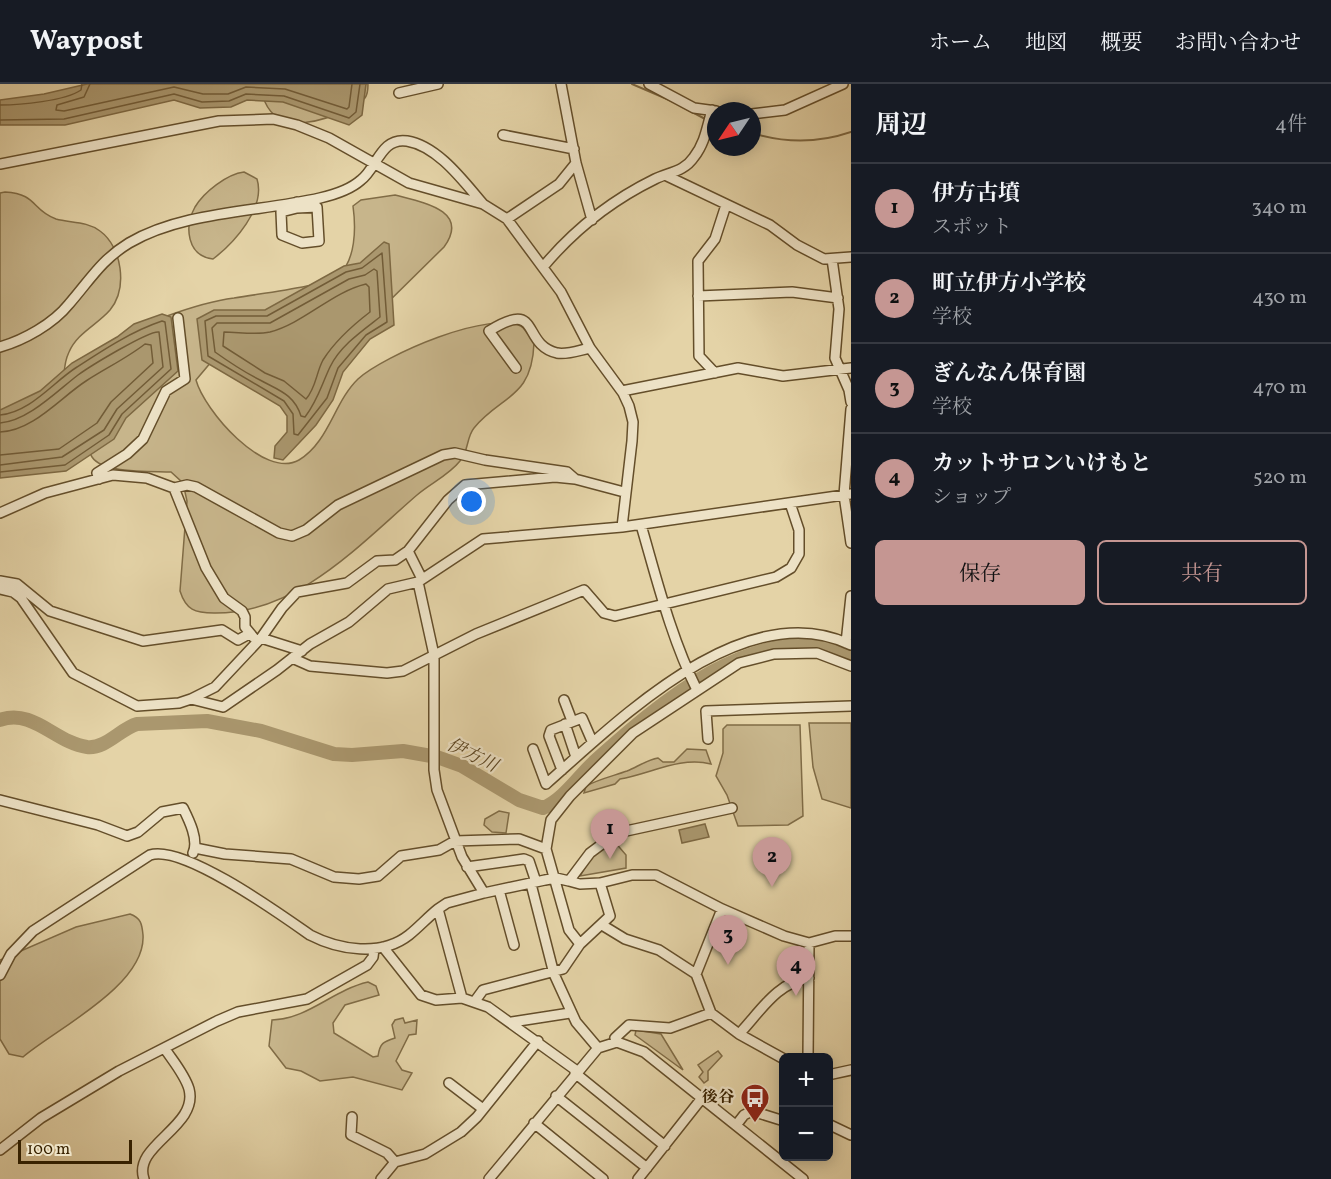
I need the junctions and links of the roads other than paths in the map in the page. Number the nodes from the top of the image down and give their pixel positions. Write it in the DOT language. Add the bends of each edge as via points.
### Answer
graph roads {
  1 [pos="438,84"];
  2 [pos="561,84"];
  3 [pos="649,84"];
  4 [pos="843,84"];
  5 [pos="399,93"];
  6 [pos="761,113"];
  7 [pos="707,114"];
  8 [pos="707,131"];
  9 [pos="503,135"];
  10 [pos="574,149"];
  11 [pos="576,163"];
  12 [pos="0,164"];
  13 [pos="374,164"];
  14 [pos="667,176"];
  15 [pos="483,204"];
  16 [pos="297,205"];
  17 [pos="726,205"];
  18 [pos="507,219"];
  19 [pos="592,220"];
  20 [pos="851,257"];
  21 [pos="832,259"];
  22 [pos="543,267"];
  23 [pos="698,296"];
  24 [pos="838,298"];
  25 [pos="178,318"];
  26 [pos="0,347"];
  27 [pos="590,348"];
  28 [pos="516,368"];
  29 [pos="851,368"];
  30 [pos="840,370"];
  31 [pos="715,372"];
  32 [pos="622,391"];
  33 [pos="851,402"];
  34 [pos="851,409"];
  35 [pos="99,479"];
  36 [pos="575,479"];
  37 [pos="174,489"];
  38 [pos="624,492"];
  39 [pos="848,495"];
  40 [pos="790,503"];
  41 [pos="0,513"];
  42 [pos="641,525"];
  43 [pos="622,527"];
  44 [pos="851,543"];
  45 [pos="408,551"];
  46 [pos="420,580"];
  47 [pos="0,581"];
  48 [pos="0,589"];
  49 [pos="851,596"];
  50 [pos="663,602"];
  51 [pos="249,634"];
  52 [pos="259,640"];
  53 [pos="849,644"];
  54 [pos="302,651"];
  55 [pos="434,655"];
  56 [pos="292,658"];
  57 [pos="851,666"];
  58 [pos="688,672"];
  59 [pos="696,688"];
  60 [pos="191,699"];
  61 [pos="564,700"];
  62 [pos="851,706"];
  63 [pos="624,720"];
  64 [pos="568,723"];
  65 [pos="633,732"];
  66 [pos="708,739"];
  67 [pos="592,741"];
  68 [pos="533,749"];
  69 [pos="576,757"];
  70 [pos="562,771"];
  71 [pos="0,800"];
  72 [pos="732,808"];
  73 [pos="455,841"];
  74 [pos="195,848"];
  75 [pos="546,849"];
  76 [pos="189,860"];
  77 [pos="467,867"];
  78 [pos="556,878"];
  79 [pos="569,881"];
  80 [pos="600,882"];
  81 [pos="533,883"];
  82 [pos="499,890"];
  83 [pos="484,893"];
  84 [pos="438,909"];
  85 [pos="722,909"];
  86 [pos="602,925"];
  87 [pos="851,936"];
  88 [pos="808,942"];
  89 [pos="580,944"];
  90 [pos="514,945"];
  91 [pos="378,948"];
  92 [pos="554,974"];
  93 [pos="696,974"];
  94 [pos="0,975"];
  95 [pos="809,978"];
  96 [pos="462,998"];
  97 [pos="475,1001"];
  98 [pos="570,1013"];
  99 [pos="711,1013"];
  100 [pos="512,1022"];
  101 [pos="739,1034"];
  102 [pos="538,1041"];
  103 [pos="617,1042"];
  104 [pos="598,1048"];
  105 [pos="165,1049"];
  106 [pos="808,1053"];
  107 [pos="779,1057"];
  108 [pos="851,1070"];
  109 [pos="576,1072"];
  110 [pos="833,1074"];
  111 [pos="449,1083"];
  112 [pos="556,1096"];
  113 [pos="702,1098"];
  114 [pos="483,1109"];
  115 [pos="352,1117"];
  116 [pos="779,1120"];
  117 [pos="534,1123"];
  118 [pos="736,1124"];
  119 [pos="833,1126"];
  120 [pos="849,1132"];
  121 [pos="665,1146"];
  122 [pos="0,1150"];
  123 [pos="395,1162"];
  124 [pos="647,1168"];
  125 [pos="144,1179"];
  126 [pos="381,1179"];
  127 [pos="489,1179"];
  128 [pos="603,1179"];
  129 [pos="638,1179"];
  130 [pos="803,1179"];
  1 -- 5 [label="street"];
  2 -- 10 [label="street"];
  3 -- 7 [label="street"];
  4 -- 6 [label="street" via="785,110"];
  8 -- 14 [label="street" via="693,159"];
  9 -- 10 [label="street"];
  10 -- 11 [label="street"];
  11 -- 18 [label="street" via="559,184"];
  11 -- 19 [label="street"];
  12 -- 13 [label="street" via="219,121 255,118 297,125"];
  13 -- 15 [label="street" via="424,190"];
  13 -- 15 [label="street" via="384,147 406,141 433,153"];
  13 -- 16 [label="street" via="362,180 345,190"];
  14 -- 17 [label="street"];
  14 -- 19 [label="street" via="657,177"];
  15 -- 18 [label="street"];
  16 -- 16 [label="street" via="281,212 282,235 302,243 319,241 317,207"];
  16 -- 26 [label="street" via="218,215 161,229 130,243 98,266 68,306 30,335"];
  17 -- 21 [label="street" via="770,225 815,255"];
  17 -- 23 [label="street" via="715,239 698,261"];
  18 -- 22 [label="street"];
  19 -- 22 [label="street" via="566,239"];
  20 -- 21 [label="street"];
  21 -- 24 [label="street"];
  22 -- 27 [label="street" via="561,292"];
  23 -- 24 [label="street" via="792,292"];
  23 -- 31 [label="street" via="699,356"];
  24 -- 30 [label="street" via="835,358"];
  25 -- 35 [label="street" via="185,379 166,391 143,439 97,473"];
  27 -- 28 [label="street" via="560,353 551,350 519,318 508,320 489,331"];
  27 -- 32 [label="street"];
  29 -- 30 [label="street"];
  30 -- 31 [label="street" via="783,376 738,368"];
  30 -- 33 [label="street"];
  31 -- 32 [label="street"];
  32 -- 38 [label="street" via="633,422"];
  34 -- 39 [label="street"];
  35 -- 37 [label="street" via="113,474 147,478"];
  35 -- 41 [label="street" via="45,493"];
  36 -- 37 [label="street" via="567,472 455,453 443,455 338,505 292,536 279,533 196,487"];
  36 -- 38 [label="street"];
  36 -- 45 [label="street" via="555,477 465,485 448,500"];
  37 -- 51 [label="street" via="206,568 224,598 246,617"];
  38 -- 43 [label="street"];
  39 -- 40 [label="street"];
  39 -- 44 [label="street"];
  40 -- 42 [label="street"];
  40 -- 50 [label="street" via="800,542 799,554 790,568 766,582"];
  42 -- 43 [label="street"];
  42 -- 50 [label="street"];
  43 -- 46 [label="street" via="483,539"];
  45 -- 46 [label="street"];
  45 -- 52 [label="street" via="395,560 377,561 347,583 297,592"];
  46 -- 54 [label="street" via="388,589 349,622"];
  46 -- 55 [label="street"];
  47 -- 51 [label="street" via="17,584 50,611 144,641 222,630 238,640"];
  48 -- 60 [label="street" via="21,598 73,673 137,706"];
  49 -- 53 [label="street"];
  50 -- 55 [label="street" via="615,616 604,613 584,590"];
  50 -- 58 [label="street"];
  51 -- 52 [label="street"];
  52 -- 54 [label="street"];
  52 -- 60 [label="street" via="215,687"];
  53 -- 58 [label="street" via="827,636 767,637 739,643"];
  54 -- 56 [label="street"];
  55 -- 56 [label="street" via="403,671 387,673 310,666"];
  55 -- 73 [label="street" via="434,770"];
  56 -- 60 [label="street" via="230,705 223,707"];
  57 -- 59 [label="street" via="817,653 774,654 739,663"];
  58 -- 59 [label="street"];
  58 -- 63 [label="street"];
  59 -- 65 [label="street"];
  61 -- 64 [label="street"];
  62 -- 66 [label="street" via="706,711"];
  63 -- 65 [label="street"];
  63 -- 67 [label="street"];
  64 -- 67 [label="street" via="582,718"];
  64 -- 69 [label="street"];
  64 -- 70 [label="street" via="551,730 549,736"];
  65 -- 75 [label="street" via="558,808 551,820"];
  67 -- 69 [label="street"];
  68 -- 70 [label="street" via="546,784"];
  69 -- 70 [label="street"];
  71 -- 74 [label="street" via="126,836 138,832 162,812 183,808"];
  72 -- 79 [label="street" via="617,833 590,853"];
  73 -- 74 [label="street" via="439,850 401,856 378,876 359,879 334,877 291,859"];
  73 -- 75 [label="street" via="519,839"];
  73 -- 77 [label="street"];
  74 -- 76 [label="street"];
  75 -- 78 [label="street"];
  76 -- 91 [label="street" via="325,943"];
  76 -- 94 [label="street" via="161,852 150,855 33,931 15,949"];
  77 -- 81 [label="street" via="524,859 529,861"];
  77 -- 83 [label="street"];
  78 -- 79 [label="street"];
  78 -- 81 [label="street"];
  78 -- 89 [label="street" via="569,930"];
  79 -- 80 [label="street"];
  80 -- 85 [label="street" via="656,875"];
  80 -- 86 [label="street" via="610,916"];
  81 -- 82 [label="street"];
  81 -- 92 [label="street"];
  82 -- 83 [label="street"];
  82 -- 90 [label="street"];
  83 -- 84 [label="street"];
  84 -- 91 [label="street" via="408,935"];
  84 -- 96 [label="street"];
  85 -- 88 [label="street"];
  85 -- 93 [label="street"];
  86 -- 89 [label="street"];
  86 -- 93 [label="street" via="626,939 666,953"];
  87 -- 88 [label="street"];
  88 -- 95 [label="street"];
  89 -- 92 [label="street" via="566,967"];
  91 -- 96 [label="street" via="421,995 436,1000"];
  91 -- 105 [label="street" via="367,965 307,999 238,1012"];
  92 -- 97 [label="street" via="483,990"];
  92 -- 98 [label="street"];
  93 -- 99 [label="street"];
  95 -- 101 [label="street" via="783,986"];
  95 -- 106 [label="street"];
  96 -- 97 [label="street"];
  97 -- 100 [label="street"];
  98 -- 100 [label="street"];
  98 -- 104 [label="street"];
  99 -- 101 [label="street"];
  99 -- 103 [label="street" via="670,1028 629,1025 615,1038"];
  100 -- 102 [label="street"];
  101 -- 107 [label="street"];
  102 -- 109 [label="street"];
  102 -- 114 [label="street"];
  103 -- 104 [label="street"];
  103 -- 113 [label="street" via="644,1052"];
  104 -- 109 [label="street"];
  105 -- 122 [label="street" via="109,1077"];
  105 -- 125 [label="street" via="189,1089 188,1108 146,1157"];
  108 -- 110 [label="street"];
  109 -- 112 [label="street"];
  109 -- 121 [label="street"];
  111 -- 114 [label="street"];
  112 -- 117 [label="street"];
  112 -- 124 [label="street"];
  113 -- 118 [label="street"];
  113 -- 121 [label="street"];
  114 -- 123 [label="street" via="444,1144"];
  115 -- 123 [label="street" via="351,1135 387,1153"];
  116 -- 118 [label="street" via="752,1111"];
  117 -- 127 [label="street"];
  117 -- 128 [label="street"];
  118 -- 130 [label="street"];
  119 -- 120 [label="street"];
  121 -- 124 [label="street"];
  123 -- 126 [label="street"];
  124 -- 129 [label="street"];
}
